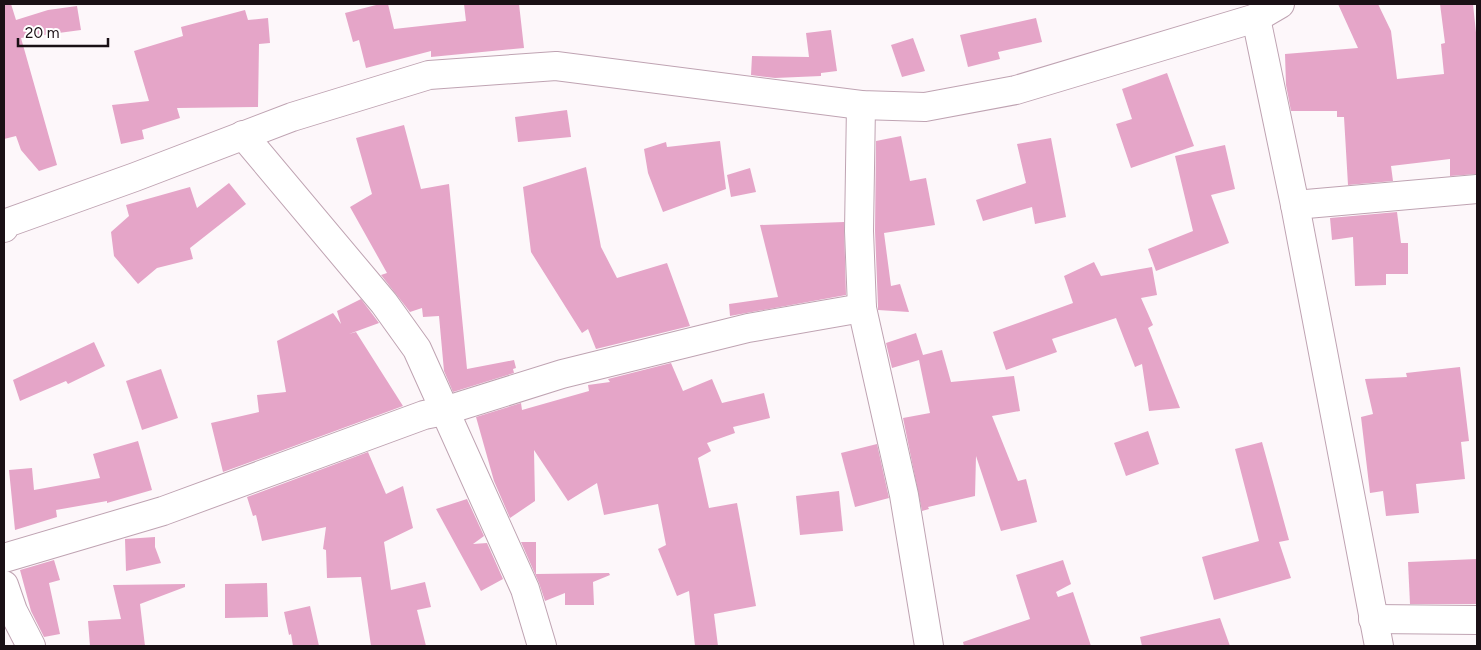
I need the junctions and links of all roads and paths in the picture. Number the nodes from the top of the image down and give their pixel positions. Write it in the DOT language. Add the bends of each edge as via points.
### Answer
graph roads {
  1 [pos="1280,4"];
  2 [pos="1256,18"];
  3 [pos="861,105"];
  4 [pos="243,136"];
  5 [pos="1477,189"];
  6 [pos="1295,206"];
  7 [pos="4,224"];
  8 [pos="4,228"];
  9 [pos="862,308"];
  10 [pos="444,411"];
  11 [pos="4,558"];
  12 [pos="4,585"];
  13 [pos="1373,619"];
  14 [pos="1477,620"];
  15 [pos="31,646"];
  16 [pos="542,646"];
  17 [pos="928,646"];
  18 [pos="1379,646"];
  1 -- 2 [label="street"];
  2 -- 3 [label="street" via="1016,90 925,107"];
  2 -- 6 [label="street"];
  3 -- 4 [label="street" via="556,66 429,75 292,117"];
  3 -- 9 [label="street" via="858,231"];
  4 -- 7 [label="street"];
  4 -- 10 [label="street" via="390,311 417,348"];
  5 -- 6 [label="street"];
  6 -- 13 [label="street"];
  7 -- 8 [label="street"];
  9 -- 10 [label="street" via="748,328 562,374"];
  9 -- 17 [label="street" via="904,495"];
  10 -- 11 [label="street" via="424,415 163,511"];
  10 -- 16 [label="street" via="525,589"];
  12 -- 15 [label="street"];
  13 -- 14 [label="street"];
  13 -- 18 [label="street"];
}
